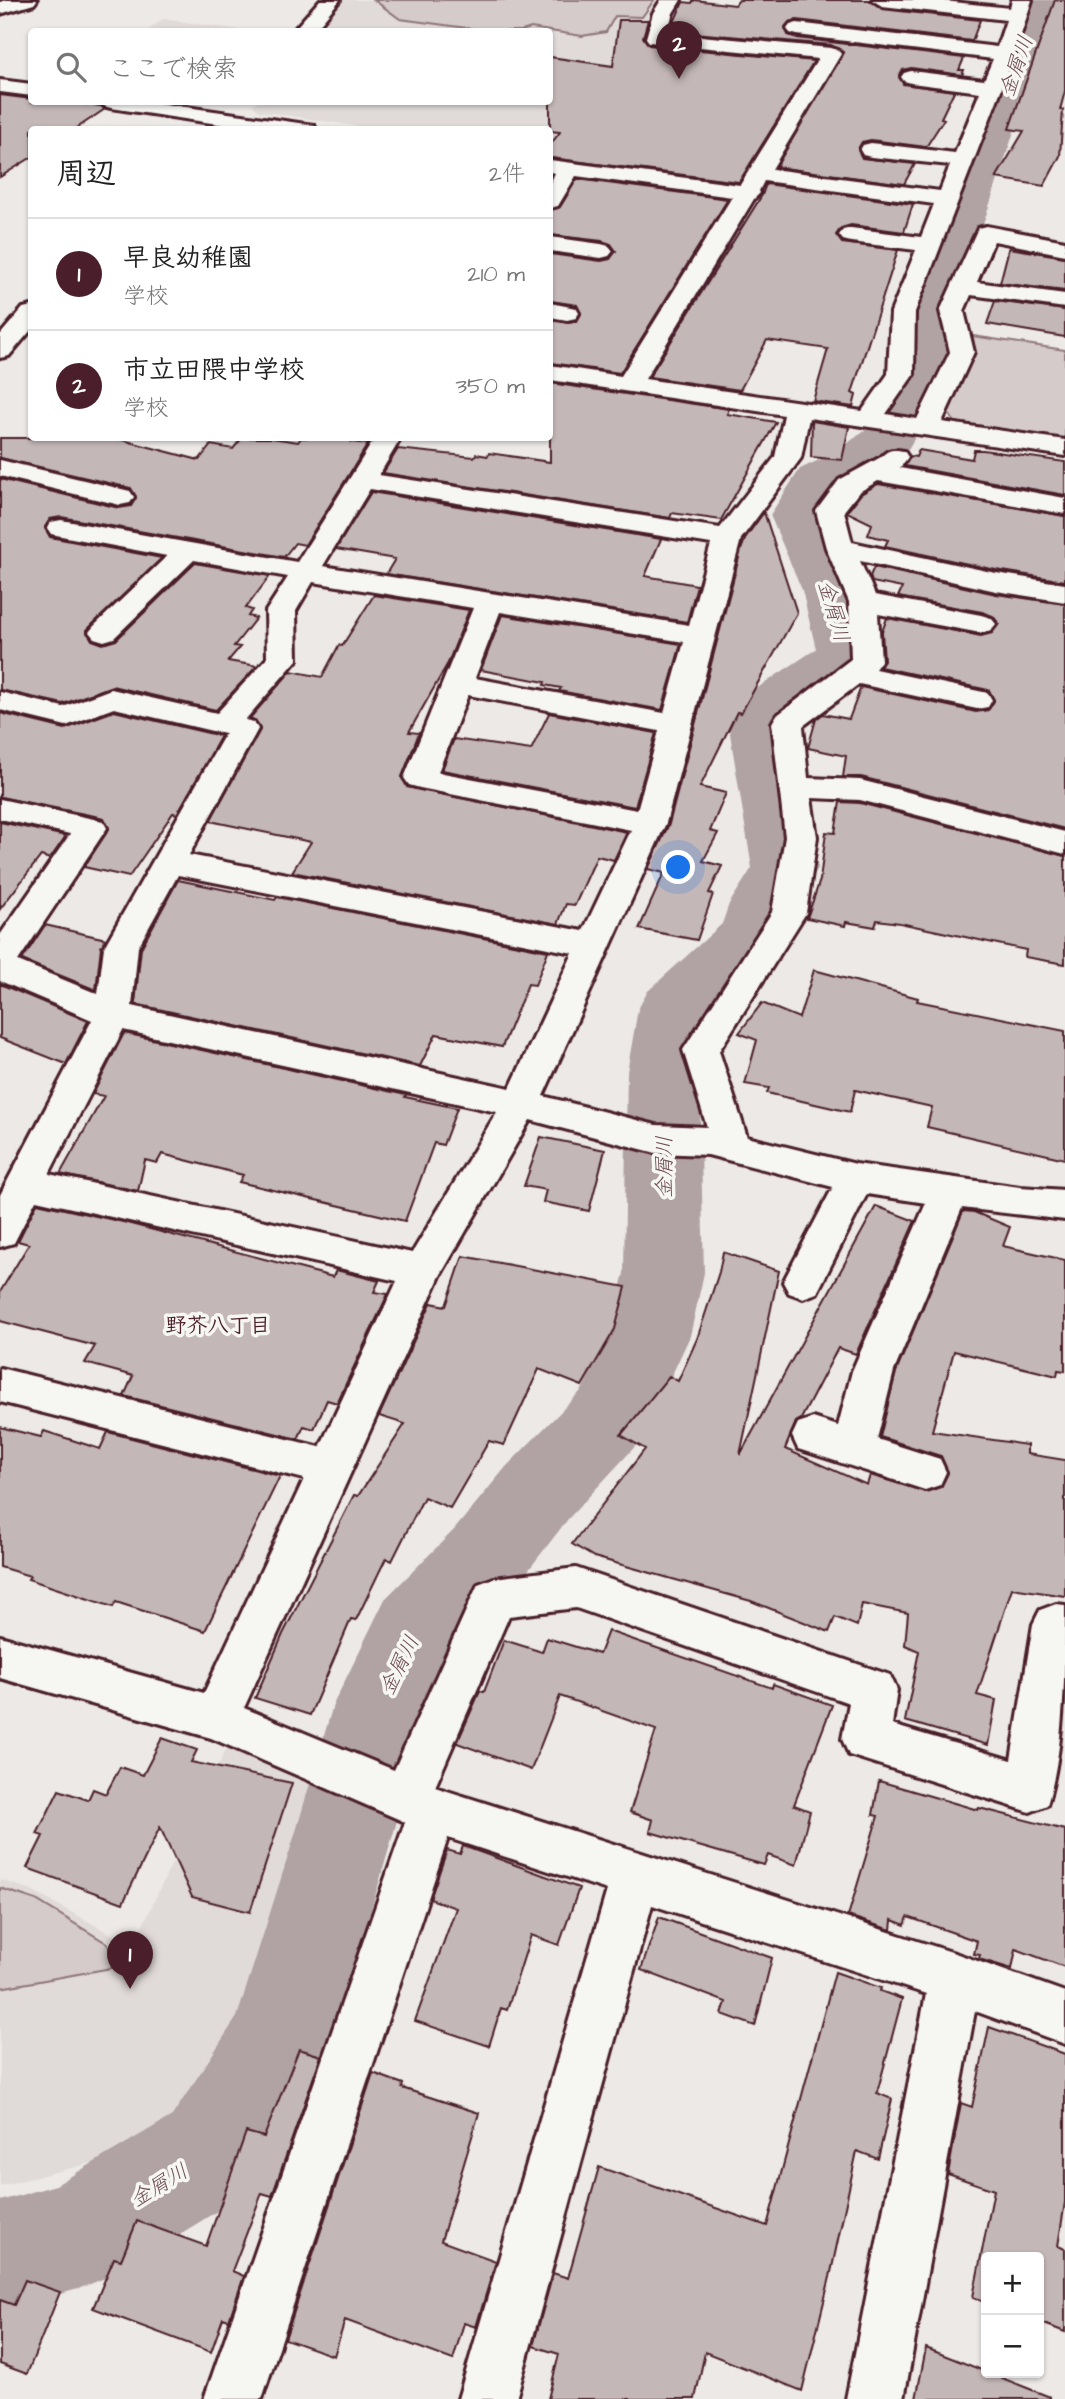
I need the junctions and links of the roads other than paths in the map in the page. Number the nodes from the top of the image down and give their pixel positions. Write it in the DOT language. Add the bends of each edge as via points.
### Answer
graph roads {
  1 [pos="27,0"];
  2 [pos="330,0"];
  3 [pos="882,0"];
  4 [pos="667,7"];
  5 [pos="1020,7"];
  6 [pos="0,8"];
  7 [pos="690,16"];
  8 [pos="772,26"];
  9 [pos="306,28"];
  10 [pos="1004,54"];
  11 [pos="911,77"];
  12 [pos="0,86"];
  13 [pos="991,88"];
  14 [pos="28,90"];
  15 [pos="136,105"];
  16 [pos="226,116"];
  17 [pos="283,126"];
  18 [pos="871,150"];
  19 [pos="962,160"];
  20 [pos="559,168"];
  21 [pos="754,183"];
  22 [pos="553,190"];
  23 [pos="947,199"];
  24 [pos="851,236"];
  25 [pos="553,244"];
  26 [pos="929,245"];
  27 [pos="1065,248"];
  28 [pos="601,251"];
  29 [pos="962,287"];
  30 [pos="1065,301"];
  31 [pos="24,311"];
  32 [pos="0,351"];
  33 [pos="553,373"];
  34 [pos="629,384"];
  35 [pos="798,409"];
  36 [pos="872,420"];
  37 [pos="920,427"];
  38 [pos="386,441"];
  39 [pos="1065,448"];
  40 [pos="0,468"];
  41 [pos="874,472"];
  42 [pos="362,480"];
  43 [pos="120,497"];
  44 [pos="1065,506"];
  45 [pos="61,528"];
  46 [pos="727,538"];
  47 [pos="840,548"];
  48 [pos="188,551"];
  49 [pos="305,572"];
  50 [pos="1065,593"];
  51 [pos="490,601"];
  52 [pos="863,602"];
  53 [pos="981,624"];
  54 [pos="104,632"];
  55 [pos="701,636"];
  56 [pos="854,674"];
  57 [pos="457,684"];
  58 [pos="977,700"];
  59 [pos="0,701"];
  60 [pos="224,724"];
  61 [pos="677,725"];
  62 [pos="793,787"];
  63 [pos="0,809"];
  64 [pos="650,823"];
  65 [pos="1065,843"];
  66 [pos="169,862"];
  67 [pos="594,945"];
  68 [pos="0,961"];
  69 [pos="0,967"];
  70 [pos="113,1015"];
  71 [pos="521,1104"];
  72 [pos="720,1144"];
  73 [pos="856,1178"];
  74 [pos="26,1183"];
  75 [pos="950,1192"];
  76 [pos="1065,1205"];
  77 [pos="0,1232"];
  78 [pos="422,1271"];
  79 [pos="803,1282"];
  80 [pos="0,1385"];
  81 [pos="813,1436"];
  82 [pos="854,1448"];
  83 [pos="332,1468"];
  84 [pos="925,1472"];
  85 [pos="1065,1625"];
  86 [pos="0,1657"];
  87 [pos="216,1718"];
  88 [pos="410,1800"];
  89 [pos="636,1875"];
  90 [pos="955,1978"];
  91 [pos="1065,2018"];
  92 [pos="233,2399"];
  93 [pos="487,2399"];
  94 [pos="875,2399"];
  1 -- 6 [label="street"];
  2 -- 9 [label="street"];
  3 -- 5 [label="street"];
  4 -- 7 [label="street"];
  4 -- 21 [label="street" via="656,38 831,54"];
  5 -- 10 [label="street"];
  8 -- 10 [label="street"];
  10 -- 13 [label="street"];
  11 -- 13 [label="street"];
  12 -- 14 [label="street"];
  13 -- 19 [label="street"];
  15 -- 16 [label="street"];
  16 -- 17 [label="street"];
  18 -- 19 [label="street"];
  19 -- 23 [label="street"];
  20 -- 21 [label="street"];
  20 -- 22 [label="street"];
  21 -- 23 [label="street"];
  21 -- 34 [label="street"];
  23 -- 26 [label="street"];
  24 -- 26 [label="street"];
  25 -- 28 [label="street"];
  26 -- 36 [label="street" via="903,312 901,374"];
  27 -- 29 [label="street" via="986,233"];
  29 -- 30 [label="street"];
  29 -- 37 [label="street" via="952,311 962,352"];
  31 -- 32 [label="street"];
  33 -- 34 [label="street"];
  34 -- 35 [label="street"];
  35 -- 36 [label="street"];
  35 -- 46 [label="street" via="789,458"];
  36 -- 37 [label="street"];
  37 -- 39 [label="street"];
  37 -- 41 [label="street" via="890,463"];
  38 -- 42 [label="street"];
  40 -- 43 [label="street"];
  41 -- 44 [label="street"];
  41 -- 47 [label="street" via="849,486 831,511"];
  42 -- 46 [label="street"];
  42 -- 49 [label="street"];
  45 -- 48 [label="street"];
  46 -- 55 [label="street"];
  47 -- 50 [label="street"];
  47 -- 52 [label="street"];
  48 -- 49 [label="street"];
  48 -- 54 [label="street"];
  49 -- 51 [label="street"];
  49 -- 60 [label="street" via="281,611 282,660"];
  51 -- 55 [label="street"];
  51 -- 57 [label="street"];
  52 -- 53 [label="street"];
  52 -- 56 [label="street" via="866,661"];
  55 -- 61 [label="street"];
  56 -- 58 [label="street"];
  56 -- 62 [label="street" via="787,723"];
  57 -- 61 [label="street"];
  57 -- 64 [label="street" via="420,778"];
  59 -- 60 [label="street" via="66,717 111,698"];
  60 -- 66 [label="street" via="243,729"];
  61 -- 64 [label="street"];
  62 -- 65 [label="street" via="860,790"];
  62 -- 72 [label="street" via="801,837 789,913 701,1050"];
  63 -- 68 [label="street" via="91,828"];
  64 -- 67 [label="street"];
  66 -- 67 [label="street"];
  66 -- 70 [label="street" via="121,947"];
  67 -- 71 [label="street"];
  69 -- 70 [label="street"];
  70 -- 71 [label="street"];
  70 -- 74 [label="street"];
  71 -- 72 [label="street" via="656,1139"];
  71 -- 78 [label="street"];
  72 -- 73 [label="street"];
  73 -- 75 [label="street"];
  73 -- 79 [label="street"];
  74 -- 77 [label="street"];
  74 -- 78 [label="street"];
  75 -- 76 [label="street"];
  75 -- 82 [label="street" via="873,1371"];
  78 -- 83 [label="street"];
  80 -- 83 [label="street"];
  81 -- 82 [label="street"];
  82 -- 84 [label="street"];
  83 -- 87 [label="street"];
  85 -- 88 [label="street" via="1056,1624 1030,1789 866,1739 874,1690 576,1588 494,1598"];
  86 -- 87 [label="street"];
  87 -- 88 [label="street"];
  88 -- 89 [label="street"];
  88 -- 92 [label="street"];
  89 -- 90 [label="street"];
  89 -- 93 [label="street"];
  90 -- 91 [label="street"];
  90 -- 94 [label="street"];
}
